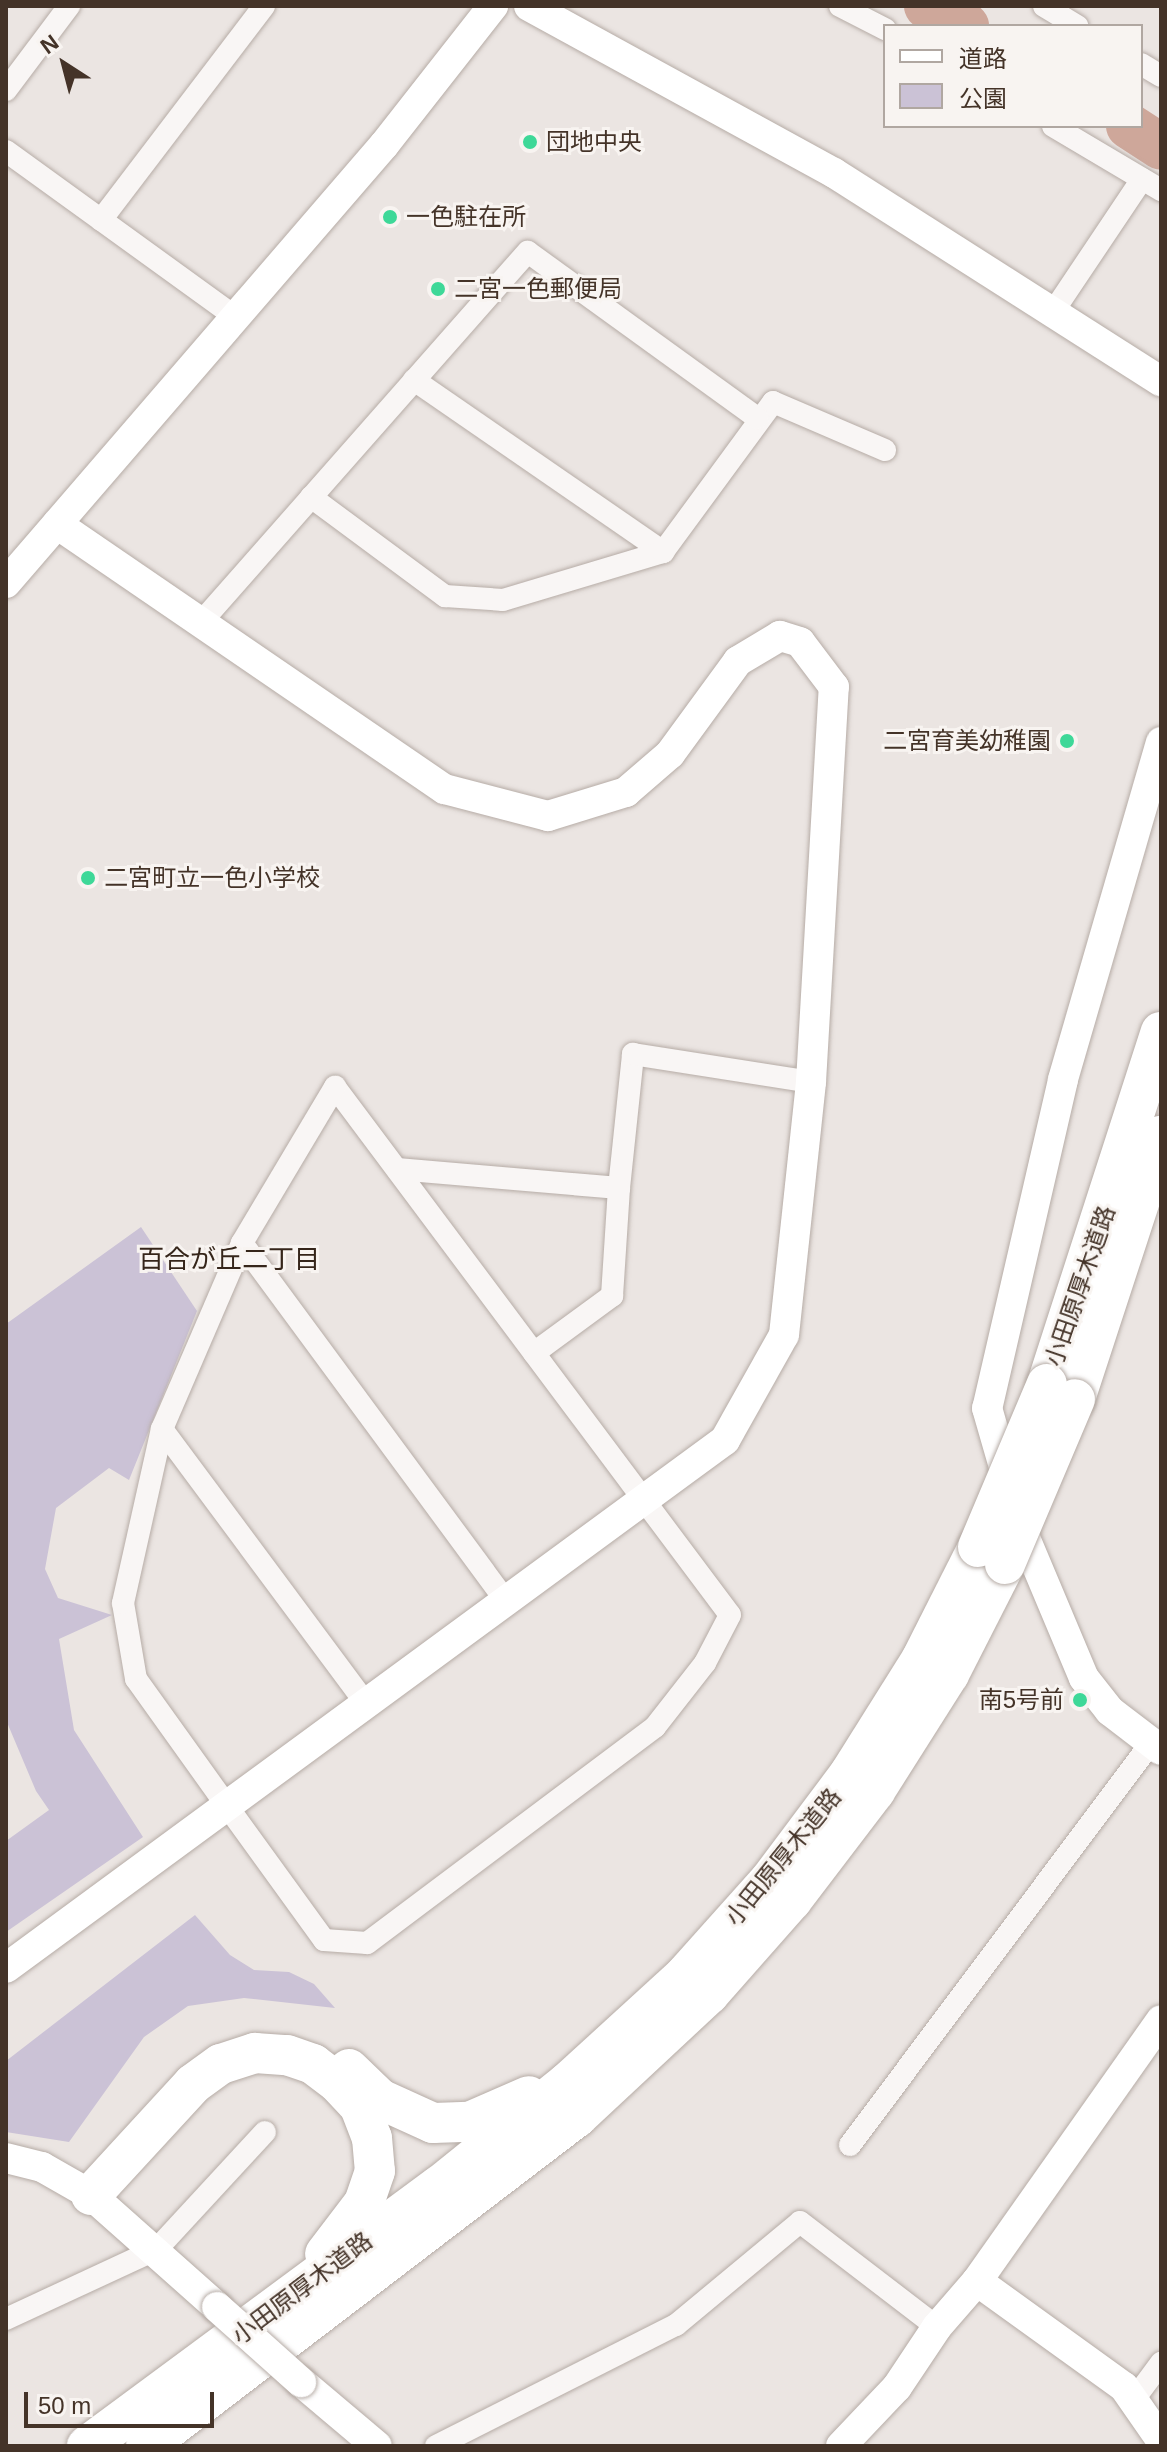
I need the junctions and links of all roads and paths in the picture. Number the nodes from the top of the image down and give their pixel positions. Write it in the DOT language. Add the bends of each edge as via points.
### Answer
graph roads {
  1 [pos="69,6"];
  2 [pos="264,6"];
  3 [pos="493,6"];
  4 [pos="529,6"];
  5 [pos="840,6"];
  6 [pos="1044,6"];
  7 [pos="1074,24"];
  8 [pos="883,28"];
  9 [pos="1143,65"];
  10 [pos="1161,76"];
  11 [pos="6,90"];
  12 [pos="1056,128"];
  13 [pos="6,151"];
  14 [pos="1152,184"];
  15 [pos="101,220"];
  16 [pos="1053,312"];
  17 [pos="235,317"];
  18 [pos="414,380"];
  19 [pos="1161,381"];
  20 [pos="757,418"];
  21 [pos="885,450"];
  22 [pos="311,497"];
  23 [pos="57,524"];
  24 [pos="663,552"];
  25 [pos="6,583"];
  26 [pos="203,620"];
  27 [pos="1161,742"];
  28 [pos="1161,1032"];
  29 [pos="811,1082"];
  30 [pos="1161,1136"];
  31 [pos="397,1169"];
  32 [pos="619,1188"];
  33 [pos="242,1243"];
  34 [pos="534,1353"];
  35 [pos="1061,1392"];
  36 [pos="162,1429"];
  37 [pos="644,1500"];
  38 [pos="992,1555"];
  39 [pos="506,1601"];
  40 [pos="366,1704"];
  41 [pos="1156,1747"];
  42 [pos="227,1806"];
  43 [pos="6,1968"];
  44 [pos="1161,2020"];
  45 [pos="568,2082"];
  46 [pos="265,2132"];
  47 [pos="850,2145"];
  48 [pos="6,2158"];
  49 [pos="91,2195"];
  50 [pos="157,2249"];
  51 [pos="977,2281"];
  52 [pos="271,2312"];
  53 [pos="6,2319"];
  54 [pos="937,2327"];
  55 [pos="1161,2363"];
  56 [pos="1135,2398"];
  57 [pos="154,2440"];
  58 [pos="1161,2440"];
  59 [pos="87,2446"];
  60 [pos="377,2446"];
  61 [pos="436,2446"];
  62 [pos="841,2446"];
  1 -- 11 [label="street"];
  2 -- 15 [label="street"];
  3 -- 17 [label="street" via="384,145"];
  4 -- 16 [label="street" via="834,173"];
  5 -- 8 [label="street"];
  6 -- 7 [label="street"];
  9 -- 10 [label="street"];
  12 -- 14 [label="street"];
  13 -- 15 [label="street"];
  14 -- 16 [label="street"];
  15 -- 17 [label="street"];
  16 -- 19 [label="street"];
  17 -- 23 [label="street"];
  18 -- 20 [label="street" via="528,252"];
  18 -- 22 [label="street"];
  18 -- 24 [label="street"];
  20 -- 21 [label="street" via="773,402"];
  20 -- 24 [label="street"];
  22 -- 24 [label="street" via="445,596 503,600"];
  22 -- 26 [label="street"];
  23 -- 25 [label="street"];
  23 -- 26 [label="street"];
  26 -- 29 [label="street" via="444,789 548,816 626,792 670,754 738,661 780,636 800,642 834,687"];
  27 -- 41 [label="street" via="1063,1080 987,1408 1023,1533 1084,1678 1110,1711"];
  28 -- 35 [label="highway, 小田原厚木道路"];
  29 -- 32 [label="street" via="633,1054"];
  29 -- 37 [label="street" via="784,1335 725,1440"];
  30 -- 35 [label="highway, 小田原厚木道路"];
  31 -- 32 [label="street"];
  31 -- 33 [label="street" via="335,1087"];
  31 -- 34 [label="street"];
  32 -- 34 [label="street" via="612,1296"];
  33 -- 36 [label="street"];
  33 -- 39 [label="street"];
  34 -- 37 [label="street"];
  35 -- 38 [label="highway, 小田原厚木道路, bridge"];
  36 -- 40 [label="street"];
  36 -- 42 [label="street" via="123,1603 136,1679"];
  37 -- 39 [label="street"];
  37 -- 42 [label="street" via="730,1615 705,1663 655,1727 367,1943 324,1940"];
  38 -- 45 [label="highway, 小田原厚木道路" via="850,1773 770,1880 685,1975"];
  38 -- 57 [label="highway, 小田原厚木道路" via="949,1674 875,1791 792,1900 709,1994 577,2117"];
  39 -- 40 [label="street"];
  40 -- 42 [label="street"];
  41 -- 47 [label="street"];
  42 -- 43 [label="street"];
  44 -- 51 [label="street"];
  45 -- 49 [label="highway" via="469,2122 433,2123 380,2099 327,2049 294,2037 260,2035 197,2057 172,2080"];
  45 -- 52 [label="highway, 小田原厚木道路"];
  46 -- 50 [label="street"];
  48 -- 49 [label="street" via="42,2167"];
  49 -- 50 [label="street"];
  49 -- 52 [label="highway" via="193,2084 221,2064 255,2053 313,2064 360,2107 372,2138 375,2171 364,2203 344,2234"];
  50 -- 53 [label="street"];
  50 -- 60 [label="street, bridge"];
  51 -- 54 [label="street"];
  51 -- 56 [label="street"];
  52 -- 59 [label="highway, 小田原厚木道路"];
  54 -- 61 [label="street" via="800,2222 676,2325"];
  54 -- 62 [label="street" via="897,2387"];
  55 -- 56 [label="street"];
  56 -- 58 [label="street"];
}
